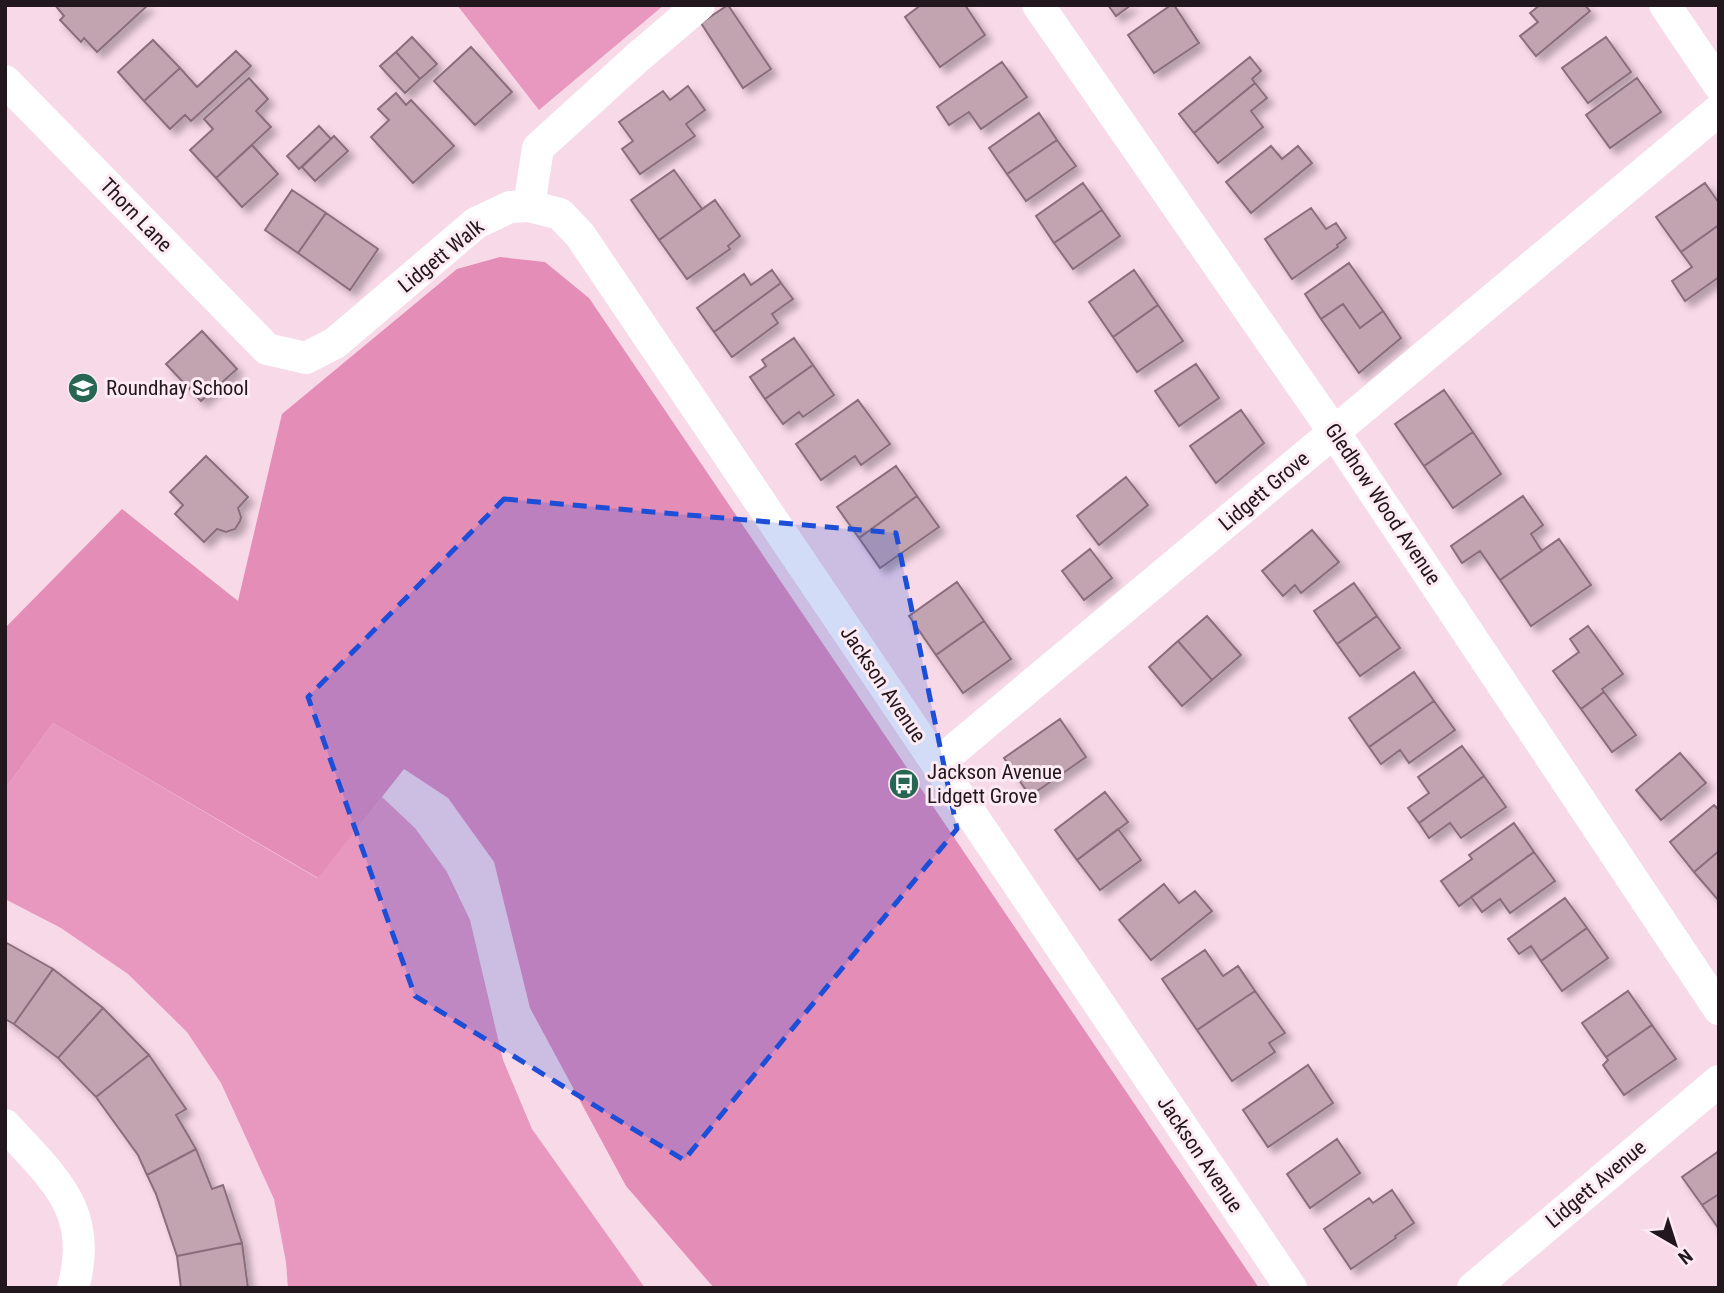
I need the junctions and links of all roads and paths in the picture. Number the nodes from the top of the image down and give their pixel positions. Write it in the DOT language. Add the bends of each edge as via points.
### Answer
graph roads {
  1 [pos="699,5"];
  2 [pos="1038,5"];
  3 [pos="1665,5"];
  4 [pos="5,81"];
  5 [pos="1719,85"];
  6 [pos="1719,110"];
  7 [pos="529,206"];
  8 [pos="267,349"];
  9 [pos="1334,432"];
  10 [pos="937,764"];
  11 [pos="1719,1009"];
  12 [pos="1719,1081"];
  13 [pos="5,1125"];
  14 [pos="73,1288"];
  15 [pos="1291,1288"];
  16 [pos="1473,1288"];
  1 -- 7 [label="street" via="538,148"];
  2 -- 9 [label="street, Gledhow Wood Avenue"];
  3 -- 5 [label="street"];
  4 -- 8 [label="street, Thorn Lane"];
  6 -- 9 [label="street, Lidgett Grove"];
  7 -- 8 [label="street, Lidgett Walk" via="510,207 476,223 335,343 306,358"];
  7 -- 10 [label="street, Jackson Avenue" via="560,214 580,235"];
  9 -- 10 [label="street, Lidgett Grove"];
  9 -- 11 [label="street, Gledhow Wood Avenue"];
  10 -- 15 [label="street, Jackson Avenue"];
  12 -- 16 [label="street, Lidgett Avenue"];
  13 -- 14 [label="street" via="58,1184 75,1215 80,1251"];
}
